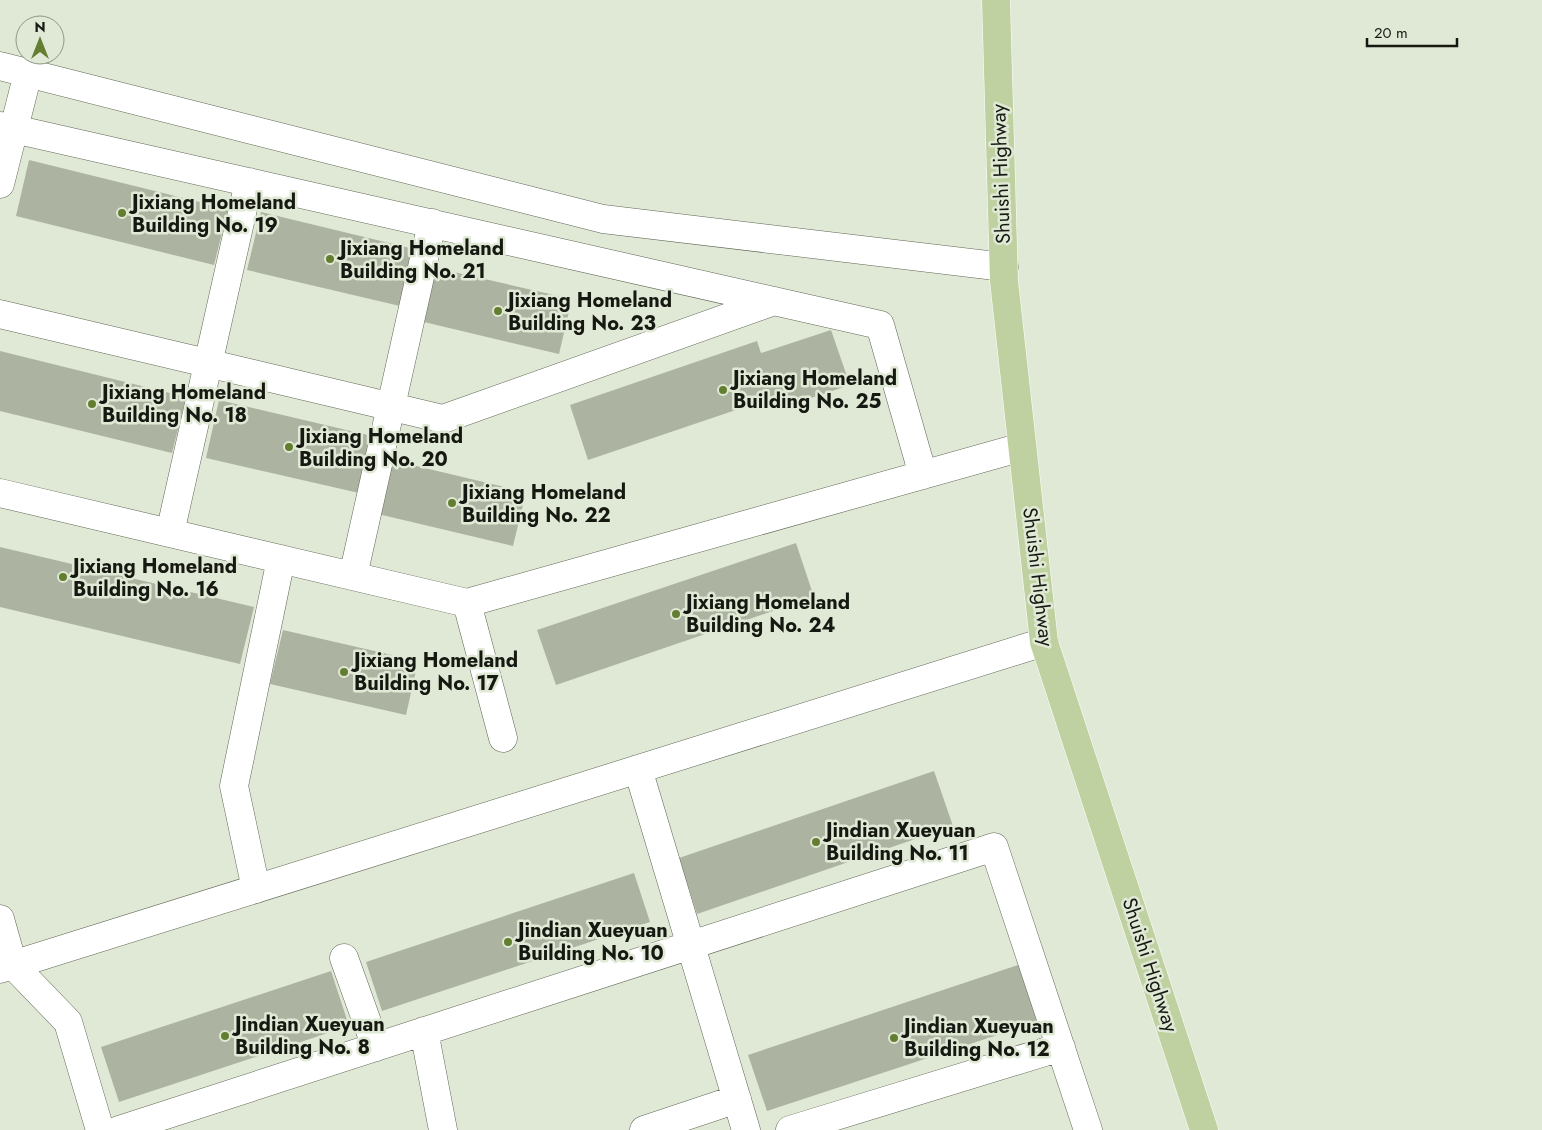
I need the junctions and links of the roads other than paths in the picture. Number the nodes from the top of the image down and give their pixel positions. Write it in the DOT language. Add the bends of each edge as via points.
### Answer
graph roads {
  1 [pos="996,0"];
  2 [pos="0,66"];
  3 [pos="28,74"];
  4 [pos="7,127"];
  5 [pos="249,182"];
  6 [pos="0,184"];
  7 [pos="432,224"];
  8 [pos="1004,267"];
  9 [pos="774,301"];
  10 [pos="0,314"];
  11 [pos="208,363"];
  12 [pos="391,407"];
  13 [pos="1022,447"];
  14 [pos="923,475"];
  15 [pos="0,493"];
  16 [pos="170,533"];
  17 [pos="281,559"];
  18 [pos="353,576"];
  19 [pos="467,602"];
  20 [pos="1044,642"];
  21 [pos="503,738"];
  22 [pos="638,769"];
  23 [pos="256,889"];
  24 [pos="0,919"];
  25 [pos="691,945"];
  26 [pos="344,958"];
  27 [pos="6,967"];
  28 [pos="424,1031"];
  29 [pos="1061,1046"];
  30 [pos="376,1047"];
  31 [pos="737,1099"];
  32 [pos="100,1130"];
  33 [pos="119,1130"];
  34 [pos="443,1130"];
  35 [pos="644,1130"];
  36 [pos="746,1130"];
  37 [pos="790,1130"];
  38 [pos="1088,1130"];
  39 [pos="1204,1130"];
  1 -- 8 [label="main road, Shuishi Highway"];
  2 -- 3 [label="street"];
  3 -- 4 [label="street"];
  3 -- 8 [label="street" via="603,219"];
  4 -- 5 [label="street"];
  4 -- 6 [label="street"];
  5 -- 7 [label="street"];
  5 -- 11 [label="street"];
  7 -- 9 [label="street"];
  7 -- 12 [label="street"];
  8 -- 13 [label="main road, Shuishi Highway"];
  9 -- 12 [label="street" via="443,419"];
  9 -- 14 [label="street" via="880,325"];
  10 -- 11 [label="street"];
  11 -- 12 [label="street"];
  11 -- 16 [label="street"];
  12 -- 18 [label="street"];
  13 -- 14 [label="street"];
  13 -- 20 [label="main road, Shuishi Highway"];
  14 -- 19 [label="street"];
  15 -- 16 [label="street"];
  16 -- 17 [label="street"];
  17 -- 18 [label="street"];
  17 -- 23 [label="street" via="234,786"];
  18 -- 19 [label="street"];
  19 -- 21 [label="street"];
  20 -- 22 [label="street"];
  20 -- 39 [label="main road, Shuishi Highway"];
  22 -- 23 [label="street"];
  22 -- 25 [label="street"];
  23 -- 27 [label="street"];
  24 -- 27 [label="street"];
  25 -- 28 [label="street"];
  25 -- 29 [label="street" via="994,847"];
  25 -- 31 [label="street"];
  26 -- 30 [label="street"];
  27 -- 32 [label="street" via="68,1022"];
  28 -- 30 [label="street"];
  28 -- 34 [label="street"];
  29 -- 37 [label="street"];
  29 -- 38 [label="street"];
  30 -- 33 [label="street"];
  31 -- 35 [label="street"];
  31 -- 36 [label="street"];
}
